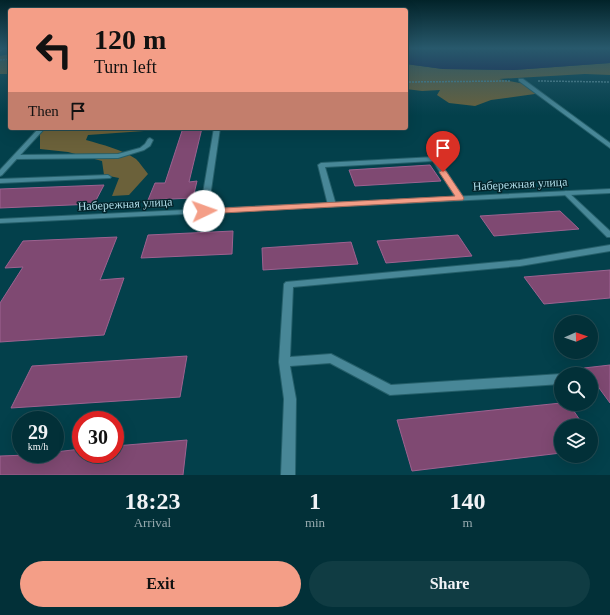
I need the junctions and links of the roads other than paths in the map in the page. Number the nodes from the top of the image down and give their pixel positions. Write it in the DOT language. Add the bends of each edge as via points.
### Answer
graph roads {
  1 [pos="521,80"];
  2 [pos="40,130"];
  3 [pos="217,130"];
  4 [pos="150,140"];
  5 [pos="610,146"];
  6 [pos="16,157"];
  7 [pos="0,174"];
  8 [pos="108,177"];
  9 [pos="0,181"];
  10 [pos="610,191"];
  11 [pos="566,193"];
  12 [pos="460,198"];
  13 [pos="332,205"];
  14 [pos="204,211"];
  15 [pos="0,221"];
  16 [pos="610,235"];
  17 [pos="610,248"];
  18 [pos="284,362"];
  19 [pos="554,379"];
  20 [pos="288,475"];
  1 -- 5 [label="street"];
  2 -- 6 [label="street"];
  3 -- 14 [label="street"];
  4 -- 6 [label="street" via="142,149 118,156"];
  6 -- 7 [label="street"];
  8 -- 9 [label="street"];
  10 -- 11 [label="street, Набережная улица"];
  11 -- 12 [label="street, Набережная улица"];
  11 -- 16 [label="street"];
  12 -- 13 [label="street, Набережная улица"];
  12 -- 13 [label="street" via="434,159 321,165"];
  13 -- 14 [label="street, Набережная улица"];
  14 -- 15 [label="street, Набережная улица"];
  17 -- 18 [label="street" via="520,263 290,284"];
  18 -- 19 [label="street" via="331,358 390,390"];
  18 -- 20 [label="street" via="290,399"];
}
